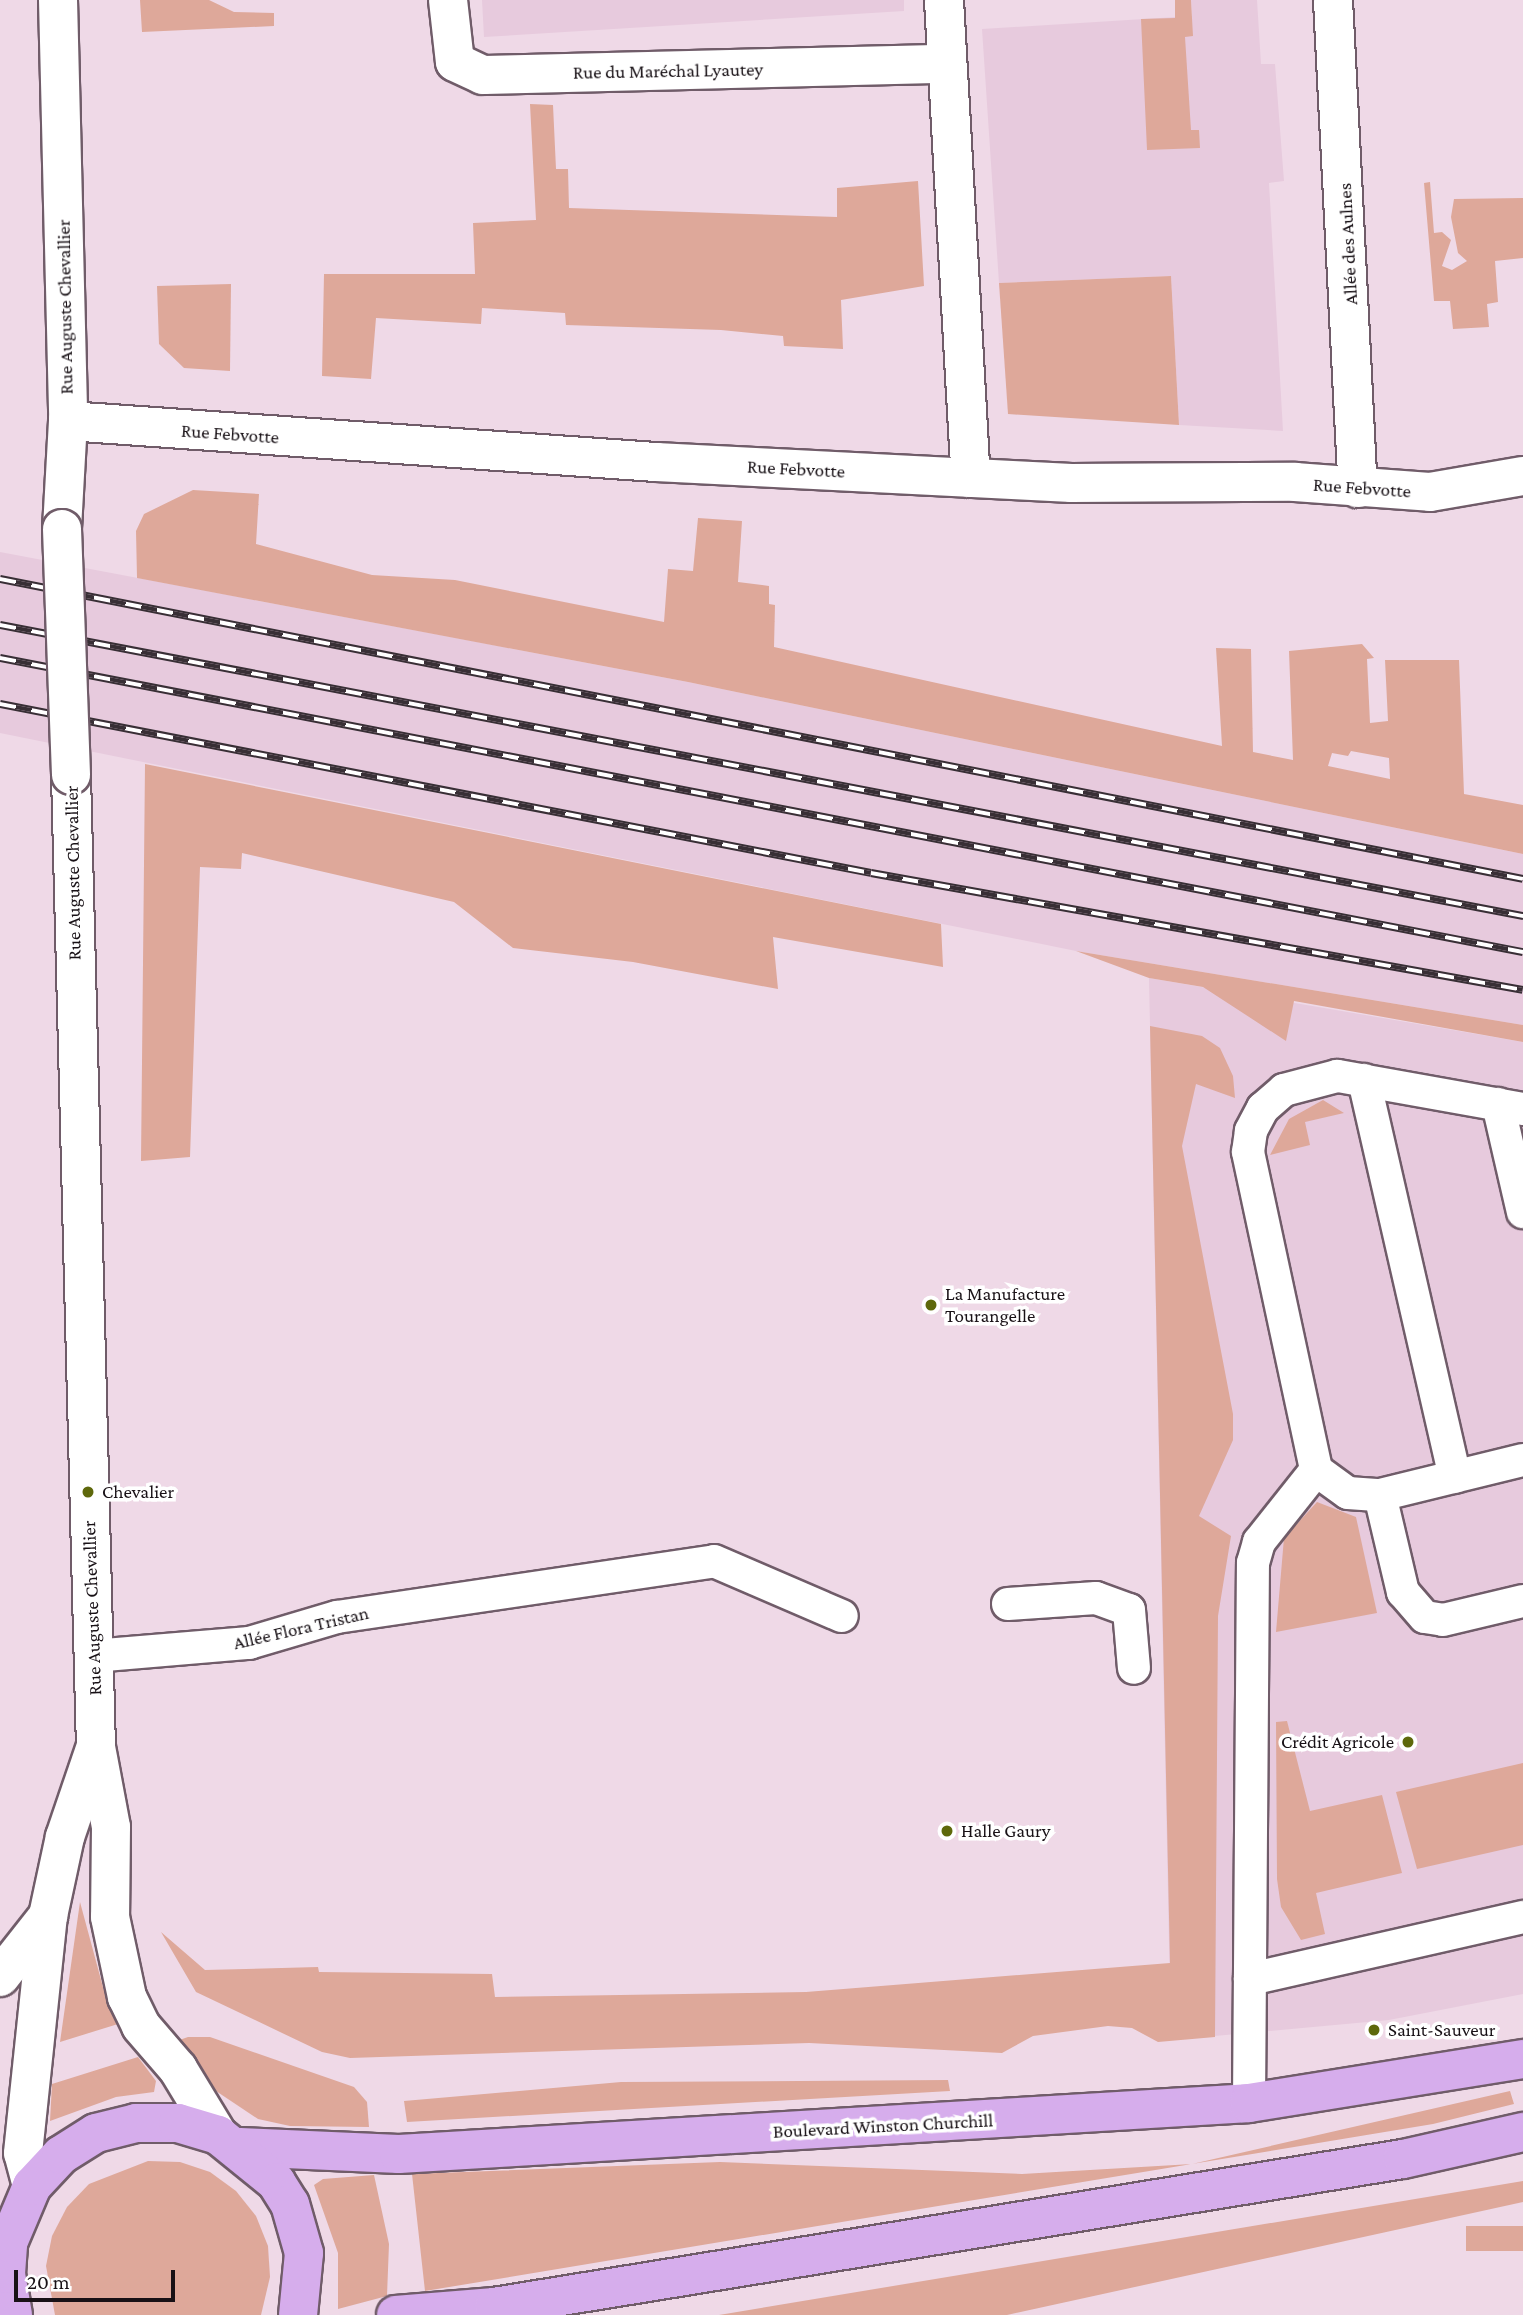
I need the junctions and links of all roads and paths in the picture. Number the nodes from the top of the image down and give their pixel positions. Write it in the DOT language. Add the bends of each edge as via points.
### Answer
graph roads {
  1 [pos="58,0"];
  2 [pos="448,0"];
  3 [pos="944,0"];
  4 [pos="1333,0"];
  5 [pos="947,64"];
  6 [pos="68,421"];
  7 [pos="1523,476"];
  8 [pos="971,478"];
  9 [pos="1357,488"];
  10 [pos="1363,1080"];
  11 [pos="1510,1106"];
  12 [pos="1523,1212"];
  13 [pos="1523,1460"];
  14 [pos="1316,1470"];
  15 [pos="1455,1477"];
  16 [pos="1380,1495"];
  17 [pos="1523,1601"];
  18 [pos="1008,1604"];
  19 [pos="842,1616"];
  20 [pos="93,1656"];
  21 [pos="1134,1668"];
  22 [pos="96,1747"];
  23 [pos="48,1916"];
  24 [pos="1523,1917"];
  25 [pos="0,1977"];
  26 [pos="1250,1979"];
  27 [pos="1523,2059"];
  28 [pos="1249,2103"];
  29 [pos="1523,2132"];
  30 [pos="229,2141"];
  31 [pos="17,2207"];
  32 [pos="13,2315"];
  33 [pos="298,2315"];
  34 [pos="396,2315"];
  1 -- 6 [label="street, Rue Auguste Chevallier"];
  2 -- 5 [label="street, Rue du Maréchal Lyautey" via="455,62 483,75"];
  3 -- 5 [label="street"];
  4 -- 9 [label="street, Allée des Aulnes"];
  5 -- 8 [label="street"];
  6 -- 8 [label="street, Rue Febvotte" via="656,463"];
  6 -- 20 [label="street, Rue Auguste Chevallier, bridge" via="62,530"];
  7 -- 9 [label="street, Rue Febvotte" via="1430,492"];
  8 -- 9 [label="street, Rue Febvotte"];
  10 -- 11 [label="lane"];
  10 -- 14 [label="lane" via="1337,1076 1284,1090 1264,1108 1251,1131 1248,1152"];
  10 -- 15 [label="lane"];
  11 -- 12 [label="lane"];
  13 -- 15 [label="lane"];
  14 -- 16 [label="lane" via="1348,1493"];
  14 -- 26 [label="lane" via="1259,1542 1253,1563"];
  15 -- 16 [label="lane"];
  16 -- 17 [label="lane" via="1404,1592 1425,1617 1443,1620"];
  18 -- 21 [label="lane" via="1096,1598 1129,1610"];
  19 -- 20 [label="lane, Allée Flora Tristan" via="713,1561 337,1617 250,1643"];
  20 -- 22 [label="street, Rue Auguste Chevallier"];
  22 -- 23 [label="street, Rue Auguste Chevallier" via="65,1837"];
  22 -- 30 [label="street, Rue Auguste Chevallier" via="111,1827 110,1917 127,1997"];
  23 -- 25 [label="street, Rue Auguste Chevallier"];
  23 -- 31 [label="street, Rue Auguste Chevallier"];
  24 -- 26 [label="lane"];
  26 -- 28 [label="lane"];
  27 -- 28 [label="main road, Boulevard Winston Churchill"];
  28 -- 30 [label="main road, Boulevard Winston Churchill" via="399,2154"];
  29 -- 34 [label="main road" via="1403,2159 508,2305"];
  30 -- 31 [label="main road" via="178,2123 136,2123 96,2133 61,2155"];
  30 -- 33 [label="main road" via="276,2182 299,2228 305,2280"];
  31 -- 32 [label="main road" via="6,2274"];
}
